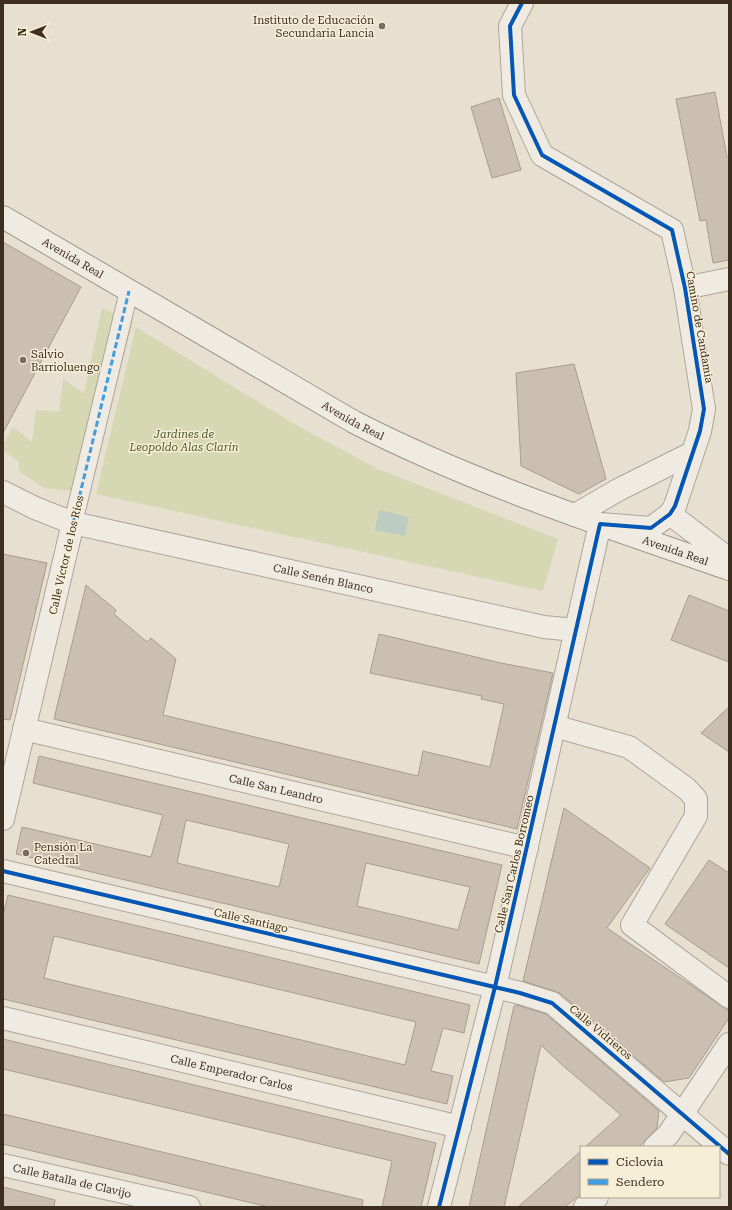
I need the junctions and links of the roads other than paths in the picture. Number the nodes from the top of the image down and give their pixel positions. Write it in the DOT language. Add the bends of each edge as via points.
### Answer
graph roads {
  1 [pos="522,3"];
  2 [pos="3,217"];
  3 [pos="729,279"];
  4 [pos="685,288"];
  5 [pos="129,291"];
  6 [pos="692,454"];
  7 [pos="3,492"];
  8 [pos="670,514"];
  9 [pos="575,515"];
  10 [pos="73,523"];
  11 [pos="600,524"];
  12 [pos="729,559"];
  13 [pos="729,569"];
  14 [pos="575,630"];
  15 [pos="554,726"];
  16 [pos="24,729"];
  17 [pos="3,819"];
  18 [pos="527,848"];
  19 [pos="3,871"];
  20 [pos="495,987"];
  21 [pos="729,997"];
  22 [pos="3,1018"];
  23 [pos="729,1044"];
  24 [pos="682,1114"];
  25 [pos="460,1127"];
  26 [pos="656,1146"];
  27 [pos="720,1146"];
  28 [pos="720,1146"];
  29 [pos="729,1154"];
  30 [pos="3,1164"];
  31 [pos="596,1198"];
  32 [pos="189,1207"];
  33 [pos="439,1207"];
  34 [pos="585,1207"];
  1 -- 4 [label="street, Camino de Candamia" via="510,26 514,94 542,155 672,230"];
  2 -- 5 [label="street, Avenida Real"];
  3 -- 4 [label="street"];
  4 -- 6 [label="street, Camino de Candamia" via="704,409"];
  5 -- 9 [label="street, Avenida Real" via="354,422 399,445"];
  5 -- 10 [label="street, Calle Víctor de los Ríos"];
  6 -- 8 [label="street, Camino de Candamia"];
  6 -- 9 [label="street" via="618,490"];
  7 -- 10 [label="street, Calle Senén Blanco"];
  8 -- 11 [label="street, Camino de Candamia" via="651,528"];
  8 -- 12 [label="street"];
  9 -- 11 [label="street, Avenida Real"];
  10 -- 14 [label="street, Calle Senén Blanco" via="544,627"];
  10 -- 16 [label="street, Calle Víctor de los Ríos"];
  11 -- 13 [label="street, Avenida Real"];
  11 -- 14 [label="street, Calle San Carlos Borromeo"];
  14 -- 15 [label="street, Calle San Carlos Borromeo"];
  15 -- 18 [label="street, Calle San Carlos Borromeo"];
  15 -- 21 [label="street" via="629,747 687,789 696,799 696,816 632,925"];
  16 -- 17 [label="street, Calle Víctor de los Ríos"];
  16 -- 18 [label="street, Calle San Leandro"];
  18 -- 20 [label="street, Calle San Carlos Borromeo"];
  19 -- 20 [label="street, Calle Santiago"];
  20 -- 24 [label="street, Calle Vidrieros" via="552,1003"];
  20 -- 25 [label="street, Calle San Carlos Borromeo"];
  22 -- 25 [label="street, Calle Emperador Carlos"];
  23 -- 24 [label="street"];
  24 -- 26 [label="street" via="668,1135"];
  24 -- 27 [label="street, Calle Vidrieros"];
  25 -- 33 [label="street, Calle San Carlos Borromeo"];
  28 -- 29 [label="street, Calle Vidrieros"];
  30 -- 32 [label="street, Calle Batalla de Clavijo"];
  31 -- 34 [label="street"];
}
